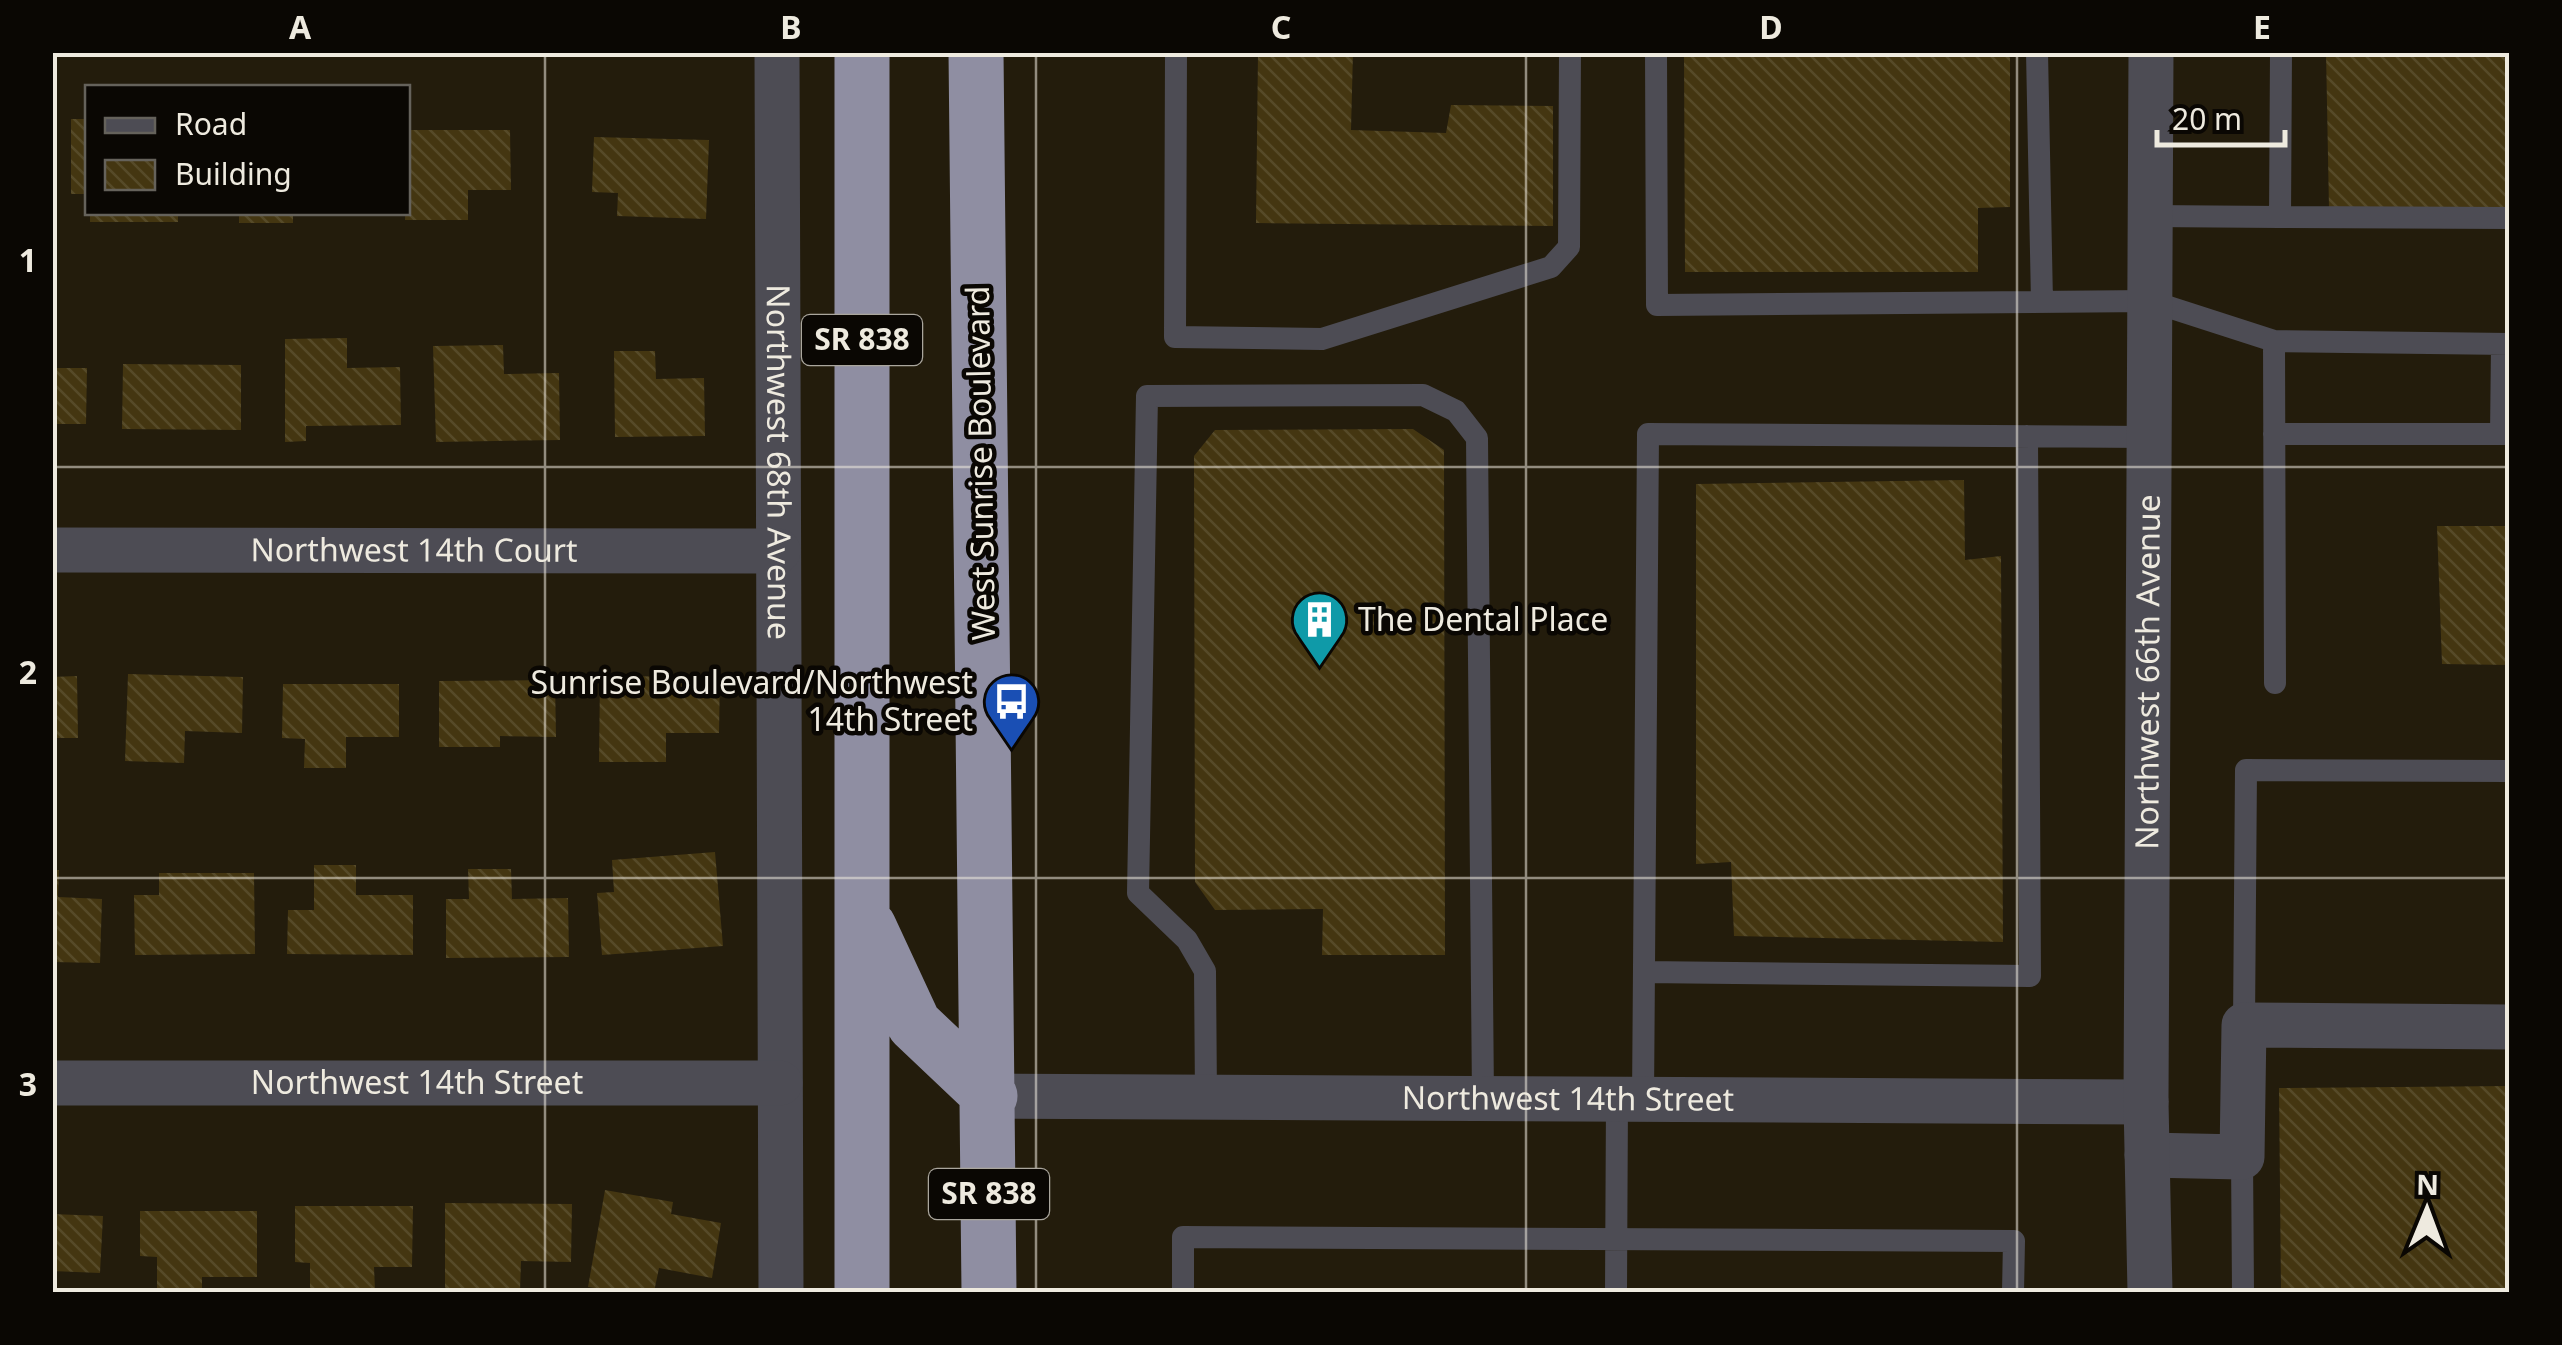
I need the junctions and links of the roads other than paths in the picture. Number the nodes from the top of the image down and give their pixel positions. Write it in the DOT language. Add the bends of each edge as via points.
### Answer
graph roads {
  1 [pos="777,52"];
  2 [pos="862,52"];
  3 [pos="976,52"];
  4 [pos="1176,52"];
  5 [pos="1570,52"];
  6 [pos="1656,52"];
  7 [pos="2037,52"];
  8 [pos="2151,52"];
  9 [pos="2282,52"];
  10 [pos="2150,216"];
  11 [pos="2280,217"];
  12 [pos="2510,218"];
  13 [pos="2150,301"];
  14 [pos="2042,302"];
  15 [pos="2274,342"];
  16 [pos="2506,344"];
  17 [pos="2274,434"];
  18 [pos="2505,434"];
  19 [pos="2027,436"];
  20 [pos="2150,437"];
  21 [pos="52,550"];
  22 [pos="778,551"];
  23 [pos="2275,684"];
  24 [pos="2510,771"];
  25 [pos="863,915"];
  26 [pos="1644,972"];
  27 [pos="2244,1025"];
  28 [pos="2510,1027"];
  29 [pos="780,1083"];
  30 [pos="52,1084"];
  31 [pos="990,1096"];
  32 [pos="1206,1098"];
  33 [pos="1483,1099"];
  34 [pos="1630,1100"];
  35 [pos="2146,1102"];
  36 [pos="2148,1156"];
  37 [pos="2242,1157"];
  38 [pos="1616,1240"];
  39 [pos="781,1292"];
  40 [pos="862,1292"];
  41 [pos="989,1292"];
  42 [pos="1183,1292"];
  43 [pos="1616,1292"];
  44 [pos="2014,1292"];
  45 [pos="2150,1292"];
  46 [pos="2242,1292"];
  1 -- 22 [label="street, Northwest 68th Avenue"];
  2 -- 25 [label="highway, SR 838"];
  3 -- 31 [label="highway, West Sunrise Boulevard / SR 838"];
  4 -- 5 [label="lane" via="1176,336 1322,339 1552,267 1569,247"];
  6 -- 14 [label="lane" via="1656,305"];
  7 -- 14 [label="lane"];
  8 -- 10 [label="street, Northwest 66th Avenue"];
  9 -- 11 [label="lane"];
  10 -- 11 [label="lane"];
  10 -- 13 [label="street, Northwest 66th Avenue"];
  11 -- 12 [label="lane"];
  13 -- 14 [label="lane"];
  13 -- 15 [label="lane"];
  13 -- 20 [label="street, Northwest 66th Avenue"];
  15 -- 16 [label="lane"];
  15 -- 17 [label="lane"];
  16 -- 18 [label="lane"];
  17 -- 18 [label="lane"];
  17 -- 23 [label="lane"];
  19 -- 20 [label="lane"];
  19 -- 26 [label="lane" via="1648,434"];
  19 -- 26 [label="lane" via="2030,976"];
  20 -- 35 [label="street, Northwest 66th Avenue"];
  21 -- 22 [label="street, Northwest 14th Court"];
  22 -- 29 [label="street, Northwest 68th Avenue"];
  24 -- 27 [label="lane" via="2246,770"];
  25 -- 31 [label="highway" via="914,1024"];
  25 -- 40 [label="highway, SR 838"];
  26 -- 34 [label="lane"];
  27 -- 28 [label="street"];
  27 -- 37 [label="street"];
  29 -- 30 [label="street, Northwest 14th Street"];
  29 -- 39 [label="street, Northwest 68th Avenue"];
  31 -- 32 [label="street, Northwest 14th Street"];
  31 -- 41 [label="highway, West Sunrise Boulevard / SR 838"];
  32 -- 33 [label="street, Northwest 14th Street"];
  32 -- 33 [label="lane" via="1205,970 1187,940 1138,892 1147,396 1424,395 1456,411 1477,438"];
  33 -- 34 [label="street, Northwest 14th Street"];
  34 -- 35 [label="street, Northwest 14th Street"];
  34 -- 38 [label="lane"];
  35 -- 36 [label="street, Northwest 66th Avenue"];
  36 -- 37 [label="street"];
  36 -- 45 [label="street, Northwest 66th Avenue"];
  37 -- 46 [label="lane"];
  38 -- 42 [label="lane" via="1183,1237"];
  38 -- 43 [label="lane"];
  38 -- 44 [label="lane" via="2014,1240"];
}
